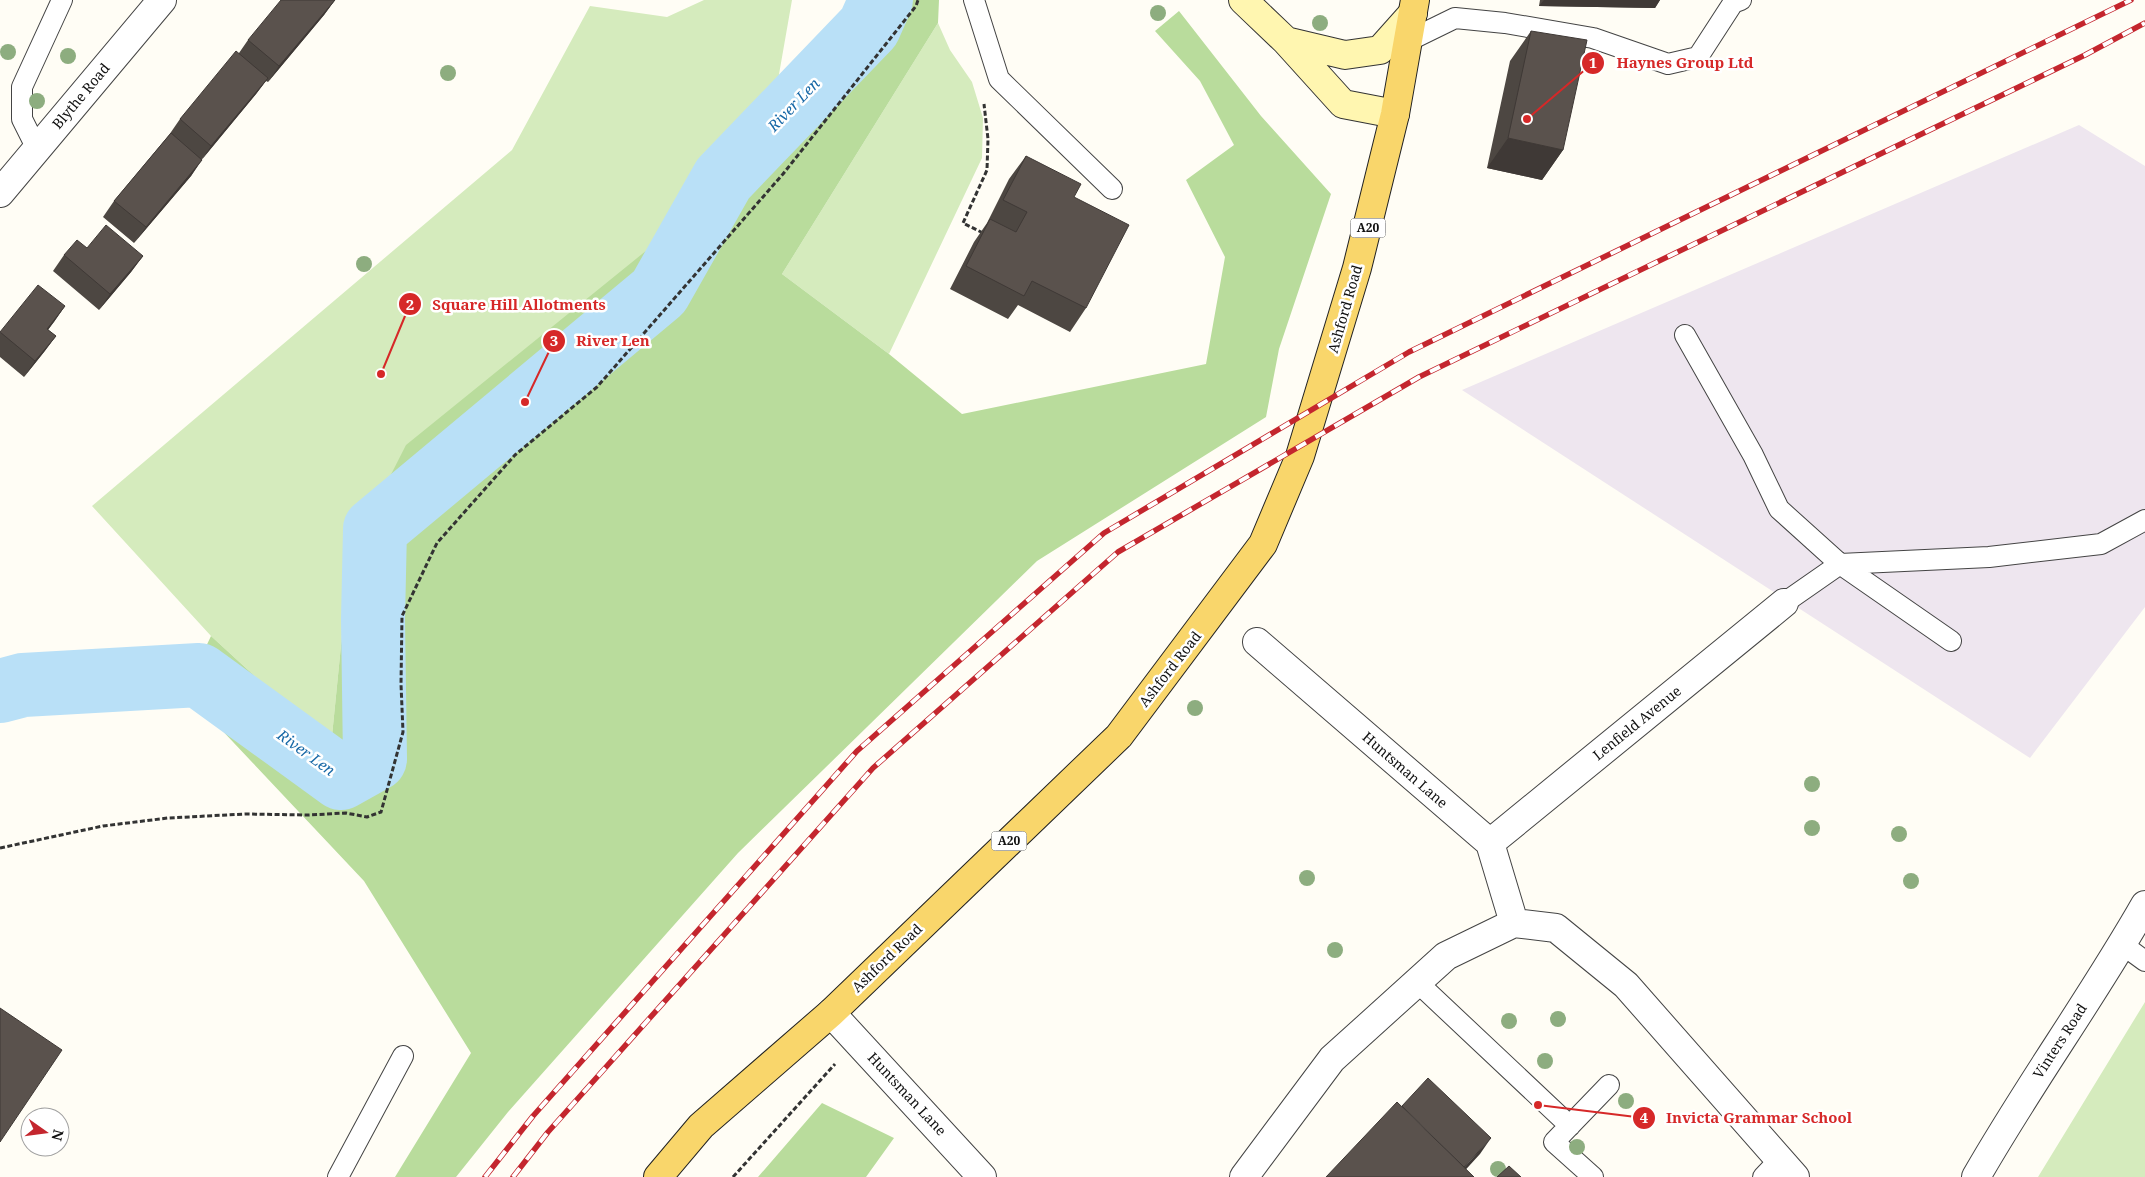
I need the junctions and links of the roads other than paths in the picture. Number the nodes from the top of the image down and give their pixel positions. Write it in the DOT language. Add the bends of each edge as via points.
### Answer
graph roads {
  1 [pos="62,0"];
  2 [pos="162,0"];
  3 [pos="974,0"];
  4 [pos="1243,0"];
  5 [pos="1741,0"];
  6 [pos="1414,6"];
  7 [pos="1286,41"];
  8 [pos="1408,41"];
  9 [pos="1395,114"];
  10 [pos="37,149"];
  11 [pos="1112,189"];
  12 [pos="0,193"];
  13 [pos="1685,335"];
  14 [pos="2145,520"];
  15 [pos="1840,564"];
  16 [pos="1784,602"];
  17 [pos="1951,641"];
  18 [pos="1257,642"];
  19 [pos="1490,843"];
  20 [pos="2145,906"];
  21 [pos="1514,923"];
  22 [pos="2123,944"];
  23 [pos="2145,961"];
  24 [pos="1417,982"];
  25 [pos="831,1012"];
  26 [pos="403,1056"];
  27 [pos="1609,1085"];
  28 [pos="1570,1126"];
  29 [pos="1779,1171"];
  30 [pos="338,1177"];
  31 [pos="658,1177"];
  32 [pos="982,1177"];
  33 [pos="1244,1177"];
  34 [pos="1593,1177"];
  35 [pos="1976,1177"];
  1 -- 10 [label="lane" via="22,87 22,119"];
  2 -- 10 [label="street, Blythe Road"];
  3 -- 11 [label="lane" via="1000,79"];
  4 -- 7 [label="street"];
  5 -- 8 [label="lane" via="1733,3 1698,57 1668,64 1592,38 1455,18"];
  6 -- 7 [label="street" via="1380,50 1345,55"];
  6 -- 8 [label="main road, Ashford Road / A20"];
  7 -- 9 [label="street" via="1343,104"];
  8 -- 9 [label="main road, Ashford Road / A20"];
  9 -- 25 [label="main road, Ashford Road / A20" via="1380,182 1336,341 1300,456 1264,544 1119,736"];
  10 -- 12 [label="street, Blythe Road"];
  13 -- 15 [label="lane" via="1753,455 1779,509"];
  14 -- 15 [label="lane" via="2101,544 1989,557"];
  15 -- 16 [label="lane"];
  15 -- 17 [label="lane"];
  16 -- 19 [label="street, Lenfield Avenue"];
  18 -- 19 [label="street, Huntsman Lane"];
  19 -- 21 [label="street"];
  20 -- 22 [label="street, Vinters Road"];
  21 -- 24 [label="street" via="1446,956"];
  21 -- 29 [label="street" via="1556,928 1626,985"];
  22 -- 23 [label="lane"];
  22 -- 35 [label="street, Vinters Road" via="2010,1118"];
  24 -- 28 [label="lane"];
  24 -- 33 [label="street" via="1332,1058"];
  25 -- 31 [label="main road, Ashford Road / A20" via="701,1126"];
  25 -- 32 [label="street, Huntsman Lane"];
  26 -- 30 [label="lane"];
  27 -- 28 [label="lane"];
  28 -- 34 [label="lane" via="1554,1142"];
}
